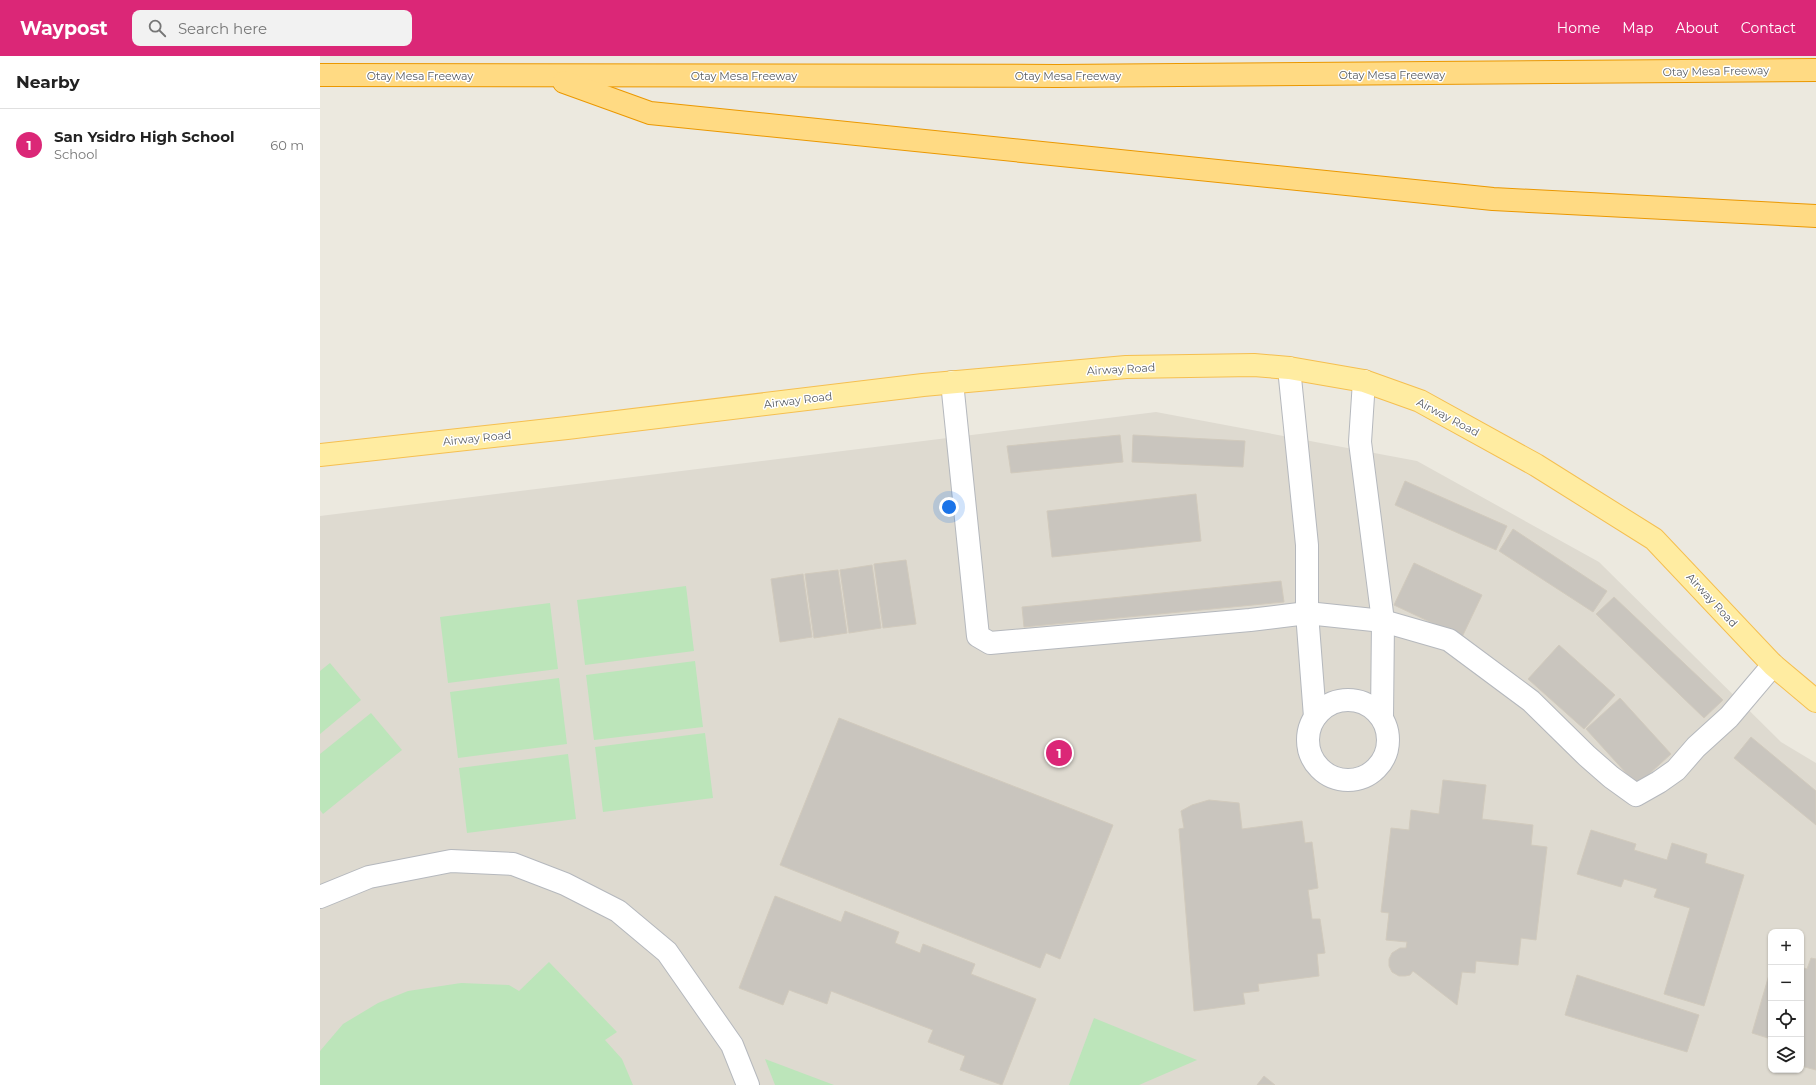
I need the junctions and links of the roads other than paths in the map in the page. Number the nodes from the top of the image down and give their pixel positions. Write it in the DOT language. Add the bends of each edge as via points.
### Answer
graph roads {
  1 [pos="1816,70"];
  2 [pos="320,75"];
  3 [pos="550,76"];
  4 [pos="1816,216"];
  5 [pos="1289,368"];
  6 [pos="1364,381"];
  7 [pos="952,382"];
  8 [pos="320,455"];
  9 [pos="1307,613"];
  10 [pos="1382,621"];
  11 [pos="1772,665"];
  12 [pos="1816,701"];
  13 [pos="1315,717"];
  14 [pos="1382,718"];
  15 [pos="320,897"];
  16 [pos="748,1085"];
  1 -- 3 [label="highway, Otay Mesa Freeway" via="1408,75"];
  2 -- 3 [label="highway, Otay Mesa Freeway"];
  3 -- 4 [label="highway" via="650,113 1493,199"];
  5 -- 6 [label="main road, Airway Road"];
  5 -- 7 [label="main road, Airway Road" via="1254,365 1126,367"];
  5 -- 9 [label="lane" via="1307,546"];
  6 -- 10 [label="lane" via="1360,442"];
  6 -- 11 [label="main road, Airway Road" via="1420,401 1536,465 1654,539"];
  7 -- 8 [label="main road, Airway Road"];
  7 -- 9 [label="lane" via="978,636 990,643"];
  9 -- 10 [label="lane"];
  9 -- 13 [label="lane"];
  10 -- 11 [label="lane" via="1449,640 1531,701 1587,756 1636,795 1676,770 1729,717"];
  10 -- 14 [label="lane"];
  11 -- 12 [label="main road, Airway Road"];
  13 -- 14 [label="lane" via="1324,708 1336,702 1349,700 1362,702 1373,708"];
  13 -- 14 [label="lane" via="1309,729 1308,743 1311,755 1318,767 1328,776 1341,780 1355,780 1368,776 1378,768 1386,756 1389,744 1388,730"];
  15 -- 16 [label="lane" via="369,877 451,861 513,864 566,884 618,911 667,952 732,1045"];
}
